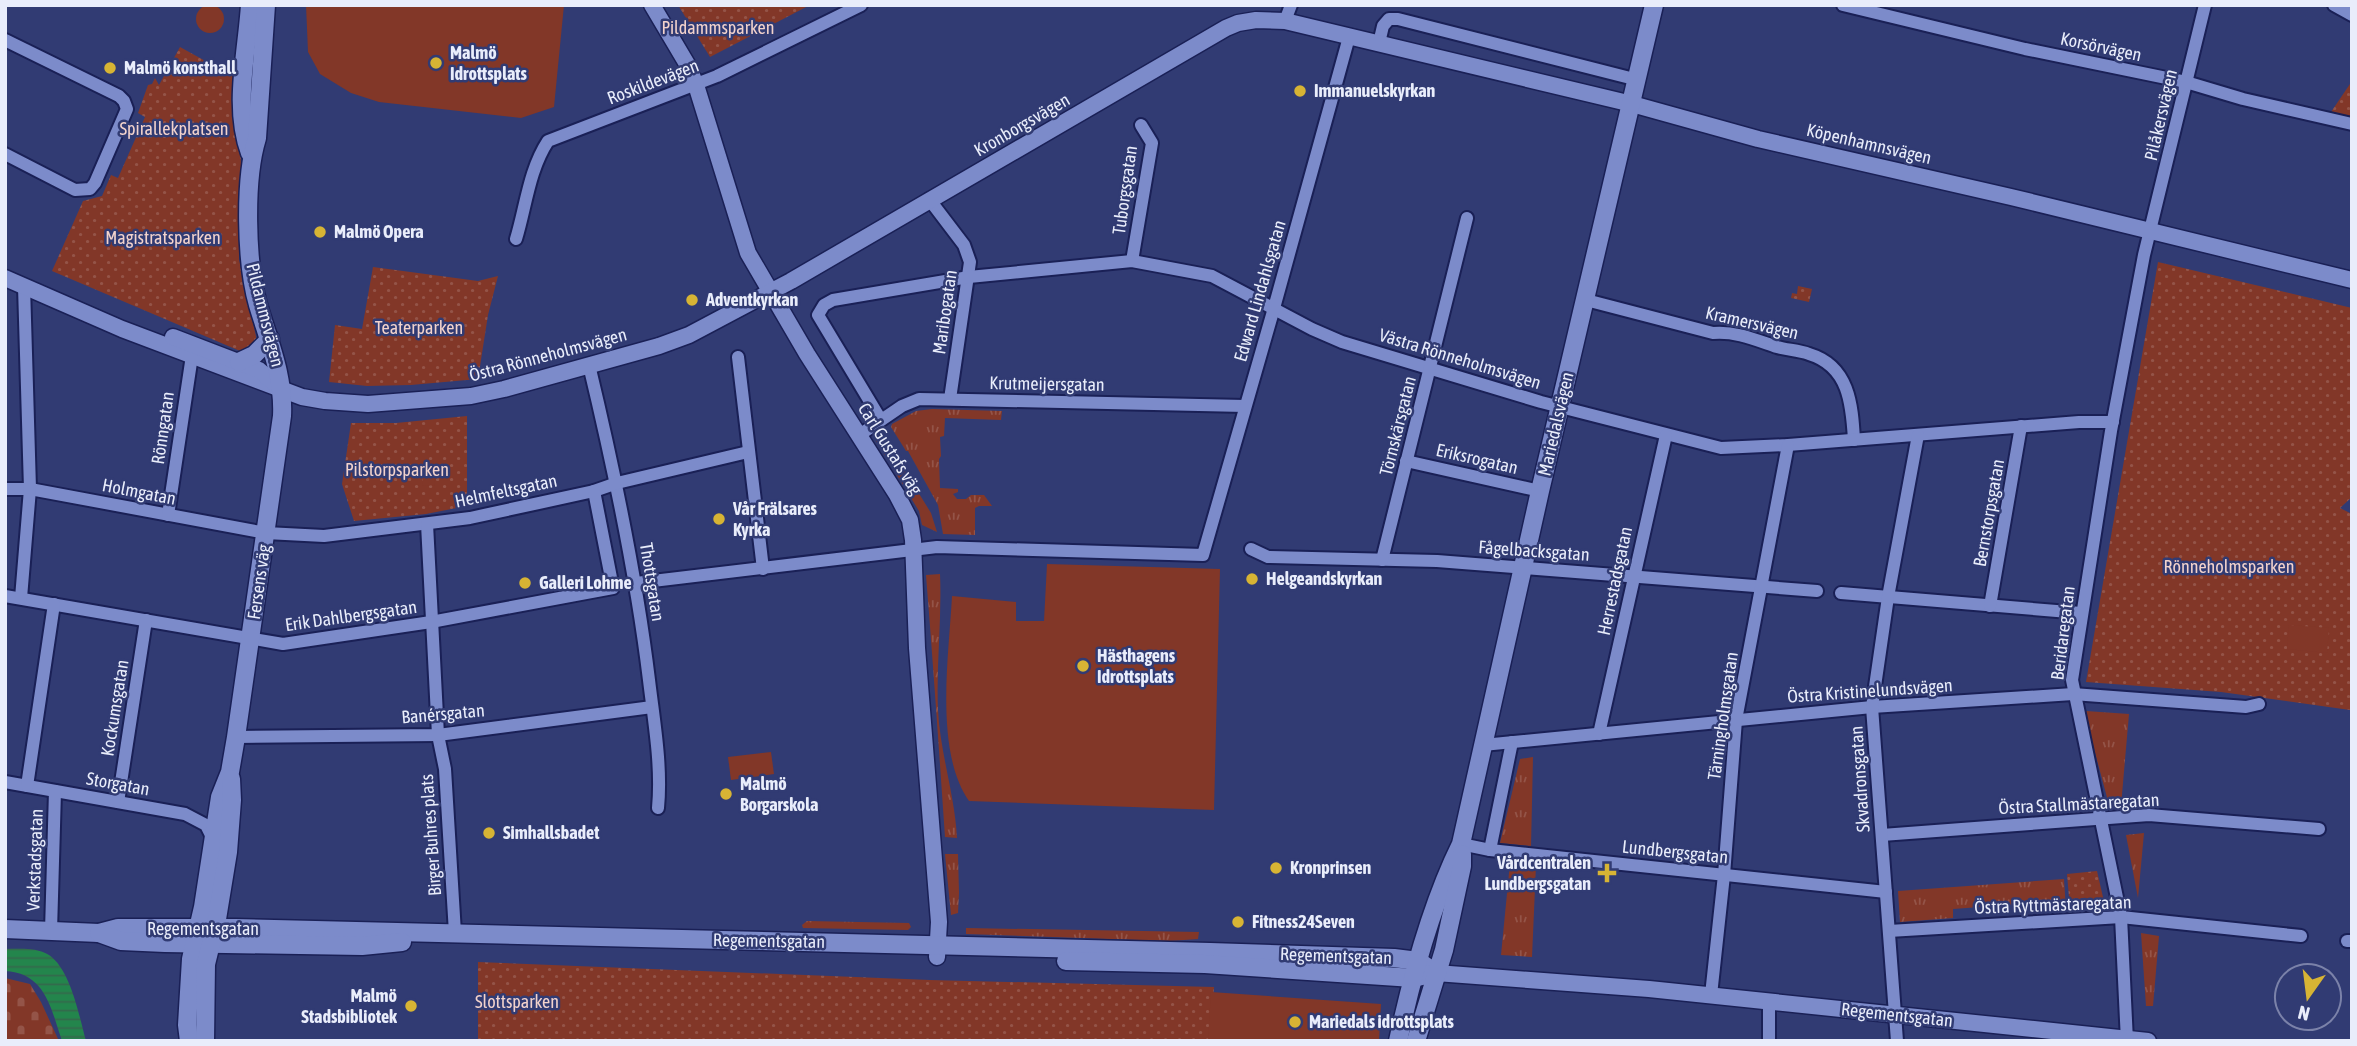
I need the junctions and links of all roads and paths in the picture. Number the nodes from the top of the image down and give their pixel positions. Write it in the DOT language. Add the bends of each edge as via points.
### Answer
graph roads {
  1 [pos="250,5"];
  2 [pos="266,5"];
  3 [pos="652,5"];
  4 [pos="860,5"];
  5 [pos="1291,5"];
  6 [pos="1654,5"];
  7 [pos="1843,5"];
  8 [pos="2205,5"];
  9 [pos="2334,5"];
  10 [pos="2352,15"];
  11 [pos="1285,22"];
  12 [pos="1349,37"];
  13 [pos="5,40"];
  14 [pos="1379,43"];
  15 [pos="1638,79"];
  16 [pos="2186,82"];
  17 [pos="696,85"];
  18 [pos="1632,104"];
  19 [pos="2352,124"];
  20 [pos="1140,125"];
  21 [pos="5,154"];
  22 [pos="251,156"];
  23 [pos="929,200"];
  24 [pos="1467,218"];
  25 [pos="2150,232"];
  26 [pos="516,239"];
  27 [pos="1132,261"];
  28 [pos="5,267"];
  29 [pos="969,277"];
  30 [pos="5,278"];
  31 [pos="2352,280"];
  32 [pos="24,286"];
  33 [pos="769,291"];
  34 [pos="1586,300"];
  35 [pos="1274,308"];
  36 [pos="818,315"];
  37 [pos="270,340"];
  38 [pos="192,351"];
  39 [pos="738,357"];
  40 [pos="239,362"];
  41 [pos="589,365"];
  42 [pos="1430,368"];
  43 [pos="282,390"];
  44 [pos="950,399"];
  45 [pos="1245,406"];
  46 [pos="1560,407"];
  47 [pos="881,420"];
  48 [pos="2113,422"];
  49 [pos="2021,426"];
  50 [pos="1666,435"];
  51 [pos="1918,435"];
  52 [pos="859,436"];
  53 [pos="1854,440"];
  54 [pos="1788,445"];
  55 [pos="748,452"];
  56 [pos="1406,461"];
  57 [pos="617,483"];
  58 [pos="5,489"];
  59 [pos="30,489"];
  60 [pos="594,491"];
  61 [pos="1540,491"];
  62 [pos="168,515"];
  63 [pos="427,524"];
  64 [pos="266,533"];
  65 [pos="913,550"];
  66 [pos="1251,550"];
  67 [pos="1382,560"];
  68 [pos="1524,567"];
  69 [pos="763,569"];
  70 [pos="1635,576"];
  71 [pos="636,583"];
  72 [pos="1761,587"];
  73 [pos="1816,591"];
  74 [pos="1841,593"];
  75 [pos="5,596"];
  76 [pos="1888,597"];
  77 [pos="20,598"];
  78 [pos="54,604"];
  79 [pos="1990,606"];
  80 [pos="2081,613"];
  81 [pos="146,620"];
  82 [pos="431,622"];
  83 [pos="251,639"];
  84 [pos="2073,694"];
  85 [pos="2259,704"];
  86 [pos="652,707"];
  87 [pos="1872,707"];
  88 [pos="1736,720"];
  89 [pos="1599,734"];
  90 [pos="438,735"];
  91 [pos="236,737"];
  92 [pos="1512,742"];
  93 [pos="1483,745"];
  94 [pos="230,772"];
  95 [pos="5,782"];
  96 [pos="27,786"];
  97 [pos="55,791"];
  98 [pos="118,802"];
  99 [pos="658,808"];
  100 [pos="2101,819"];
  101 [pos="2319,829"];
  102 [pos="215,830"];
  103 [pos="1882,835"];
  104 [pos="1461,844"];
  105 [pos="1490,850"];
  106 [pos="1724,875"];
  107 [pos="1886,892"];
  108 [pos="2121,917"];
  109 [pos="5,929"];
  110 [pos="51,931"];
  111 [pos="1889,931"];
  112 [pos="99,933"];
  113 [pos="455,933"];
  114 [pos="205,936"];
  115 [pos="2301,936"];
  116 [pos="937,951"];
  117 [pos="1416,969"];
  118 [pos="1436,973"];
  119 [pos="1711,995"];
  120 [pos="1769,1001"];
  121 [pos="1895,1015"];
  122 [pos="2127,1040"];
  123 [pos="188,1041"];
  124 [pos="205,1041"];
  125 [pos="1398,1041"];
  126 [pos="1416,1041"];
  127 [pos="1769,1041"];
  128 [pos="1897,1041"];
  129 [pos="2148,1041"];
  1 -- 22 [label="main road, Pildammsvägen" via="243,104"];
  2 -- 22 [label="main road, Pildammsvägen" via="257,138"];
  3 -- 17 [label="street, Carl Gustafs väg"];
  4 -- 17 [label="street, Roskildevägen"];
  5 -- 11 [label="street"];
  6 -- 15 [label="main road, Mariedalsvägen"];
  7 -- 16 [label="street, Korsörvägen"];
  8 -- 16 [label="street, Pilåkersvägen"];
  9 -- 10 [label="street"];
  11 -- 12 [label="street, Köpenhamnsvägen"];
  11 -- 23 [label="street, Kronborgsvägen" via="1256,20 1226,28"];
  12 -- 14 [label="street, Köpenhamnsvägen"];
  12 -- 35 [label="street, Edward Lindahlsgatan"];
  13 -- 21 [label="street" via="119,96 126,105 90,189 75,190"];
  14 -- 15 [label="street" via="1383,26 1389,19 1398,19"];
  14 -- 18 [label="street, Köpenhamnsvägen"];
  15 -- 18 [label="main road, Mariedalsvägen"];
  16 -- 19 [label="street, Korsörvägen"];
  16 -- 25 [label="street, Pilåkersvägen"];
  17 -- 26 [label="street, Roskildevägen" via="548,141 534,169"];
  17 -- 33 [label="street, Carl Gustafs väg" via="748,253"];
  18 -- 25 [label="street, Köpenhamnsvägen" via="1758,139"];
  18 -- 34 [label="main road, Mariedalsvägen"];
  20 -- 27 [label="street, Tuborgsgatan" via="1152,143"];
  22 -- 37 [label="main road, Pildammsvägen" via="250,263"];
  23 -- 29 [label="street, Maribogatan" via="964,245"];
  23 -- 33 [label="street, Kronborgsvägen"];
  24 -- 42 [label="street, Törnskärsgatan"];
  25 -- 31 [label="street, Köpenhamnsvägen"];
  25 -- 48 [label="street, Beridaregatan"];
  27 -- 29 [label="street, Västra Rönneholmsvägen"];
  27 -- 35 [label="street, Västra Rönneholmsvägen" via="1212,276"];
  28 -- 38 [label="street, Östra Rönneholmsvägen"];
  29 -- 36 [label="street, Västra Rönneholmsvägen" via="833,300"];
  29 -- 44 [label="street, Maribogatan"];
  30 -- 32 [label="street, Östra Rönneholmsvägen"];
  32 -- 38 [label="street, Östra Rönneholmsvägen"];
  32 -- 59 [label="street"];
  33 -- 41 [label="street, Östra Rönneholmsvägen" via="690,335"];
  33 -- 52 [label="street, Carl Gustafs väg"];
  34 -- 46 [label="main road, Mariedalsvägen"];
  34 -- 53 [label="street, Kramersvägen" via="1820,358 1845,384"];
  35 -- 42 [label="street, Västra Rönneholmsvägen" via="1326,336"];
  35 -- 45 [label="street, Edward Lindahlsgatan"];
  36 -- 47 [label="street, Carl Gustafs väg"];
  37 -- 40 [label="main road"];
  37 -- 43 [label="main road, Pildammsvägen"];
  38 -- 40 [label="street, Östra Rönneholmsvägen"];
  38 -- 43 [label="street, Östra Rönneholmsvägen"];
  38 -- 62 [label="street, Rönngatan"];
  39 -- 55 [label="street"];
  40 -- 43 [label="street, Östra Rönneholmsvägen" via="259,370"];
  41 -- 43 [label="street, Östra Rönneholmsvägen" via="471,396 402,402 325,401"];
  41 -- 57 [label="street, Thottsgatan"];
  42 -- 46 [label="street, Västra Rönneholmsvägen"];
  42 -- 56 [label="street, Törnskärsgatan"];
  43 -- 64 [label="main road, Fersens väg"];
  44 -- 45 [label="street, Krutmeijersgatan"];
  44 -- 47 [label="street, Krutmeijersgatan" via="919,399"];
  45 -- 65 [label="street, Edward Lindahlsgatan" via="1203,555 950,547"];
  46 -- 50 [label="street, Västra Rönneholmsvägen"];
  46 -- 61 [label="main road, Mariedalsvägen"];
  47 -- 52 [label="street, Krutmeijersgatan"];
  48 -- 49 [label="street, Västra Rönneholmsvägen"];
  48 -- 80 [label="street, Beridaregatan"];
  49 -- 51 [label="street, Västra Rönneholmsvägen"];
  49 -- 79 [label="street, Bernstorpsgatan"];
  50 -- 54 [label="street, Västra Rönneholmsvägen" via="1721,448"];
  50 -- 70 [label="street, Herrestadsgatan"];
  51 -- 53 [label="street, Västra Rönneholmsvägen"];
  51 -- 76 [label="street, Skvadronsgatan"];
  52 -- 65 [label="street, Carl Gustafs väg" via="907,514"];
  53 -- 54 [label="street, Västra Rönneholmsvägen"];
  54 -- 72 [label="street, Tärningholmsgatan"];
  55 -- 57 [label="street, Helmfeltsgatan"];
  55 -- 69 [label="street"];
  56 -- 61 [label="street, Eriksrogatan"];
  56 -- 67 [label="street, Törnskärsgatan"];
  57 -- 60 [label="street, Helmfeltsgatan"];
  57 -- 71 [label="street, Thottsgatan"];
  58 -- 59 [label="street, Holmgatan"];
  59 -- 62 [label="street, Holmgatan"];
  59 -- 77 [label="street"];
  60 -- 63 [label="street, Helmfeltsgatan"];
  60 -- 82 [label="street, Erik Dahlbergsgatan" via="612,588"];
  61 -- 68 [label="main road, Mariedalsvägen"];
  62 -- 64 [label="street, Holmgatan"];
  63 -- 64 [label="street, Helmfeltsgatan" via="324,536"];
  63 -- 82 [label="street, Birger Buhres plats"];
  64 -- 83 [label="main road, Fersens väg"];
  65 -- 69 [label="street"];
  65 -- 116 [label="street, Carl Gustafs väg" via="939,922"];
  66 -- 67 [label="street, Fågelbacksgatan" via="1268,557"];
  67 -- 68 [label="street, Fågelbacksgatan"];
  68 -- 70 [label="street, Fågelbacksgatan"];
  68 -- 93 [label="main road, Mariedalsvägen"];
  69 -- 71 [label="street"];
  70 -- 72 [label="street, Fågelbacksgatan"];
  70 -- 89 [label="street, Herrestadsgatan"];
  71 -- 86 [label="street, Thottsgatan"];
  72 -- 73 [label="street, Fågelbacksgatan"];
  72 -- 88 [label="street, Tärningholmsgatan"];
  74 -- 76 [label="street"];
  75 -- 77 [label="street, Erik Dahlbergsgatan"];
  76 -- 79 [label="street"];
  76 -- 87 [label="street, Skvadronsgatan"];
  77 -- 78 [label="street, Erik Dahlbergsgatan"];
  78 -- 81 [label="street, Erik Dahlbergsgatan"];
  78 -- 96 [label="street"];
  79 -- 80 [label="street"];
  80 -- 84 [label="street, Beridaregatan"];
  81 -- 83 [label="street, Erik Dahlbergsgatan"];
  81 -- 98 [label="street, Kockumsgatan"];
  82 -- 83 [label="street, Erik Dahlbergsgatan" via="283,644"];
  82 -- 90 [label="street, Birger Buhres plats"];
  83 -- 91 [label="main road, Fersens väg"];
  84 -- 85 [label="street, Östra Kristinelundsvägen" via="2246,707"];
  84 -- 87 [label="street, Östra Kristinelundsvägen"];
  84 -- 100 [label="street, Beridaregatan"];
  86 -- 90 [label="street, Banérsgatan"];
  86 -- 99 [label="street, Thottsgatan"];
  87 -- 88 [label="street, Östra Kristinelundsvägen"];
  87 -- 103 [label="street, Skvadronsgatan"];
  88 -- 89 [label="street, Östra Kristinelundsvägen"];
  88 -- 106 [label="street, Tärningholmsgatan"];
  89 -- 92 [label="street, Östra Kristinelundsvägen"];
  90 -- 91 [label="street, Banérsgatan"];
  90 -- 113 [label="street, Birger Buhres plats"];
  91 -- 94 [label="main road, Fersens väg"];
  92 -- 93 [label="street, Östra Kristinelundsvägen"];
  92 -- 105 [label="street"];
  93 -- 104 [label="main road, Mariedalsvägen"];
  94 -- 102 [label="main road, Fersens väg"];
  94 -- 114 [label="main road, Fersens väg" via="229,842"];
  95 -- 96 [label="street, Storgatan"];
  96 -- 97 [label="street, Storgatan"];
  97 -- 98 [label="street, Storgatan"];
  97 -- 110 [label="street, Verkstadsgatan"];
  98 -- 102 [label="street, Storgatan" via="185,814"];
  100 -- 101 [label="street, Östra Stallmästaregatan" via="2149,815"];
  100 -- 103 [label="street, Östra Stallmästaregatan"];
  100 -- 108 [label="street, Beridaregatan"];
  102 -- 114 [label="main road, Fersens väg"];
  103 -- 107 [label="street, Skvadronsgatan"];
  104 -- 105 [label="street, Lundbergsgatan"];
  104 -- 117 [label="main road, Mariedalsvägen"];
  104 -- 118 [label="main road, Mariedalsvägen" via="1462,866"];
  105 -- 106 [label="street, Lundbergsgatan"];
  106 -- 107 [label="street, Lundbergsgatan"];
  106 -- 119 [label="street, Tärningholmsgatan"];
  107 -- 111 [label="street, Skvadronsgatan"];
  108 -- 111 [label="street, Östra Ryttmästaregatan"];
  108 -- 115 [label="street, Östra Ryttmästaregatan"];
  108 -- 122 [label="street, Beridaregatan"];
  109 -- 110 [label="main road, Regementsgatan"];
  110 -- 112 [label="main road, Regementsgatan"];
  111 -- 121 [label="street, Skvadronsgatan"];
  112 -- 114 [label="main road, Regementsgatan" via="118,928 172,929"];
  112 -- 114 [label="main road, Regementsgatan" via="121,941"];
  113 -- 114 [label="main road, Regementsgatan"];
  113 -- 116 [label="main road, Regementsgatan"];
  114 -- 116 [label="main road, Regementsgatan" via="362,946 393,942"];
  114 -- 123 [label="main road, Fersens väg" via="189,973"];
  114 -- 124 [label="main road, Fersens väg"];
  116 -- 117 [label="main road, Regementsgatan" via="1273,954"];
  117 -- 118 [label="main road, Regementsgatan"];
  117 -- 125 [label="main road, Mariedalsvägen"];
  118 -- 119 [label="street, Regementsgatan"];
  118 -- 126 [label="main road, Mariedalsvägen"];
  119 -- 120 [label="street, Regementsgatan"];
  120 -- 121 [label="street, Regementsgatan"];
  120 -- 127 [label="street"];
  121 -- 122 [label="street, Regementsgatan"];
  121 -- 128 [label="street, Skvadronsgatan"];
  122 -- 129 [label="street, Regementsgatan"];
}
